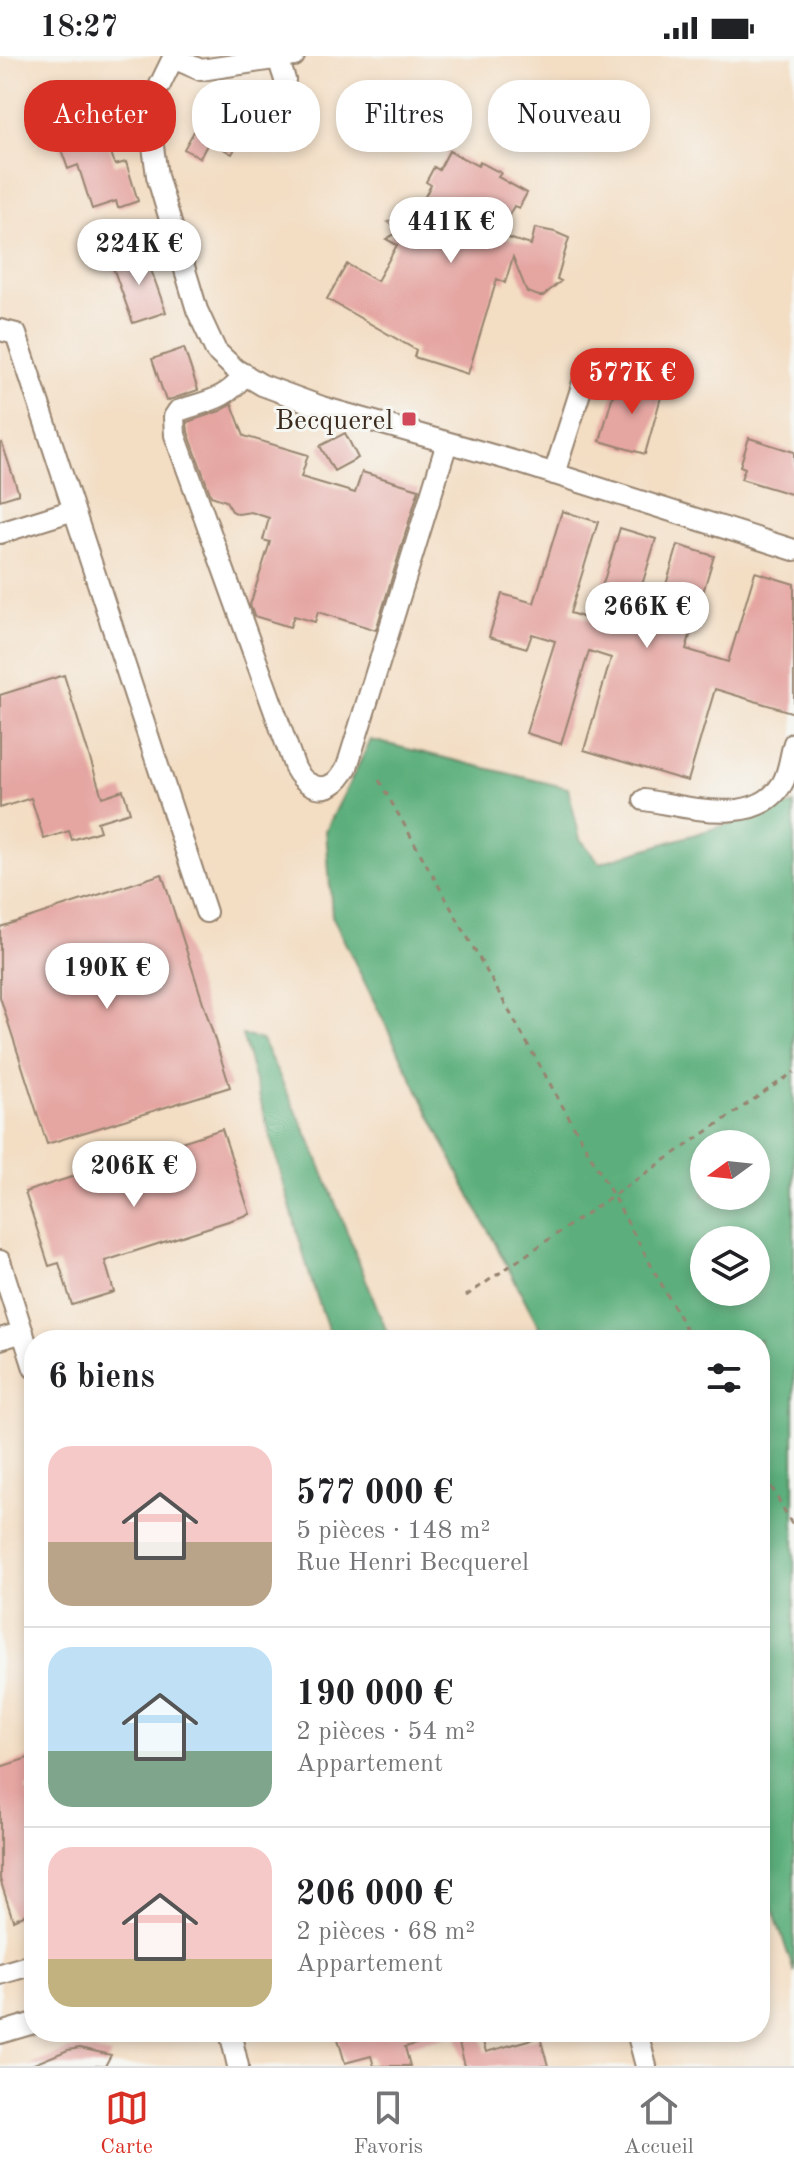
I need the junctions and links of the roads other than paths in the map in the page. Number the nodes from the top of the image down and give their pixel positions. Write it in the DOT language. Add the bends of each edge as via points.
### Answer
graph roads {
  1 [pos="173,57"];
  2 [pos="286,57"];
  3 [pos="285,80"];
  4 [pos="0,330"];
  5 [pos="589,364"];
  6 [pos="245,374"];
  7 [pos="447,443"];
  8 [pos="554,474"];
  9 [pos="74,510"];
  10 [pos="0,533"];
  11 [pos="794,550"];
  12 [pos="794,743"];
  13 [pos="644,800"];
  14 [pos="206,912"];
  15 [pos="0,1261"];
  16 [pos="23,1332"];
  17 [pos="24,1335"];
  18 [pos="0,1339"];
  19 [pos="24,1967"];
  20 [pos="0,1974"];
  21 [pos="24,2026"];
  22 [pos="0,2033"];
  23 [pos="232,2042"];
  24 [pos="640,2042"];
  25 [pos="238,2066"];
  26 [pos="646,2066"];
  1 -- 2 [label="street" via="201,70"];
  1 -- 6 [label="street" via="155,95 150,124 157,176 197,310 216,351"];
  2 -- 3 [label="street"];
  4 -- 9 [label="street" via="16,334"];
  5 -- 8 [label="street"];
  6 -- 7 [label="street" via="322,407"];
  6 -- 7 [label="street" via="228,394 178,411 175,435 295,768 309,785 335,783 347,767"];
  7 -- 8 [label="street"];
  8 -- 11 [label="street"];
  9 -- 10 [label="street"];
  9 -- 14 [label="street"];
  12 -- 13 [label="street" via="784,782 771,798 751,809 727,812"];
  15 -- 16 [label="street"];
  16 -- 17 [label="street"];
  16 -- 18 [label="street"];
  19 -- 20 [label="street"];
  21 -- 22 [label="street"];
  23 -- 25 [label="street"];
  24 -- 26 [label="street"];
}
